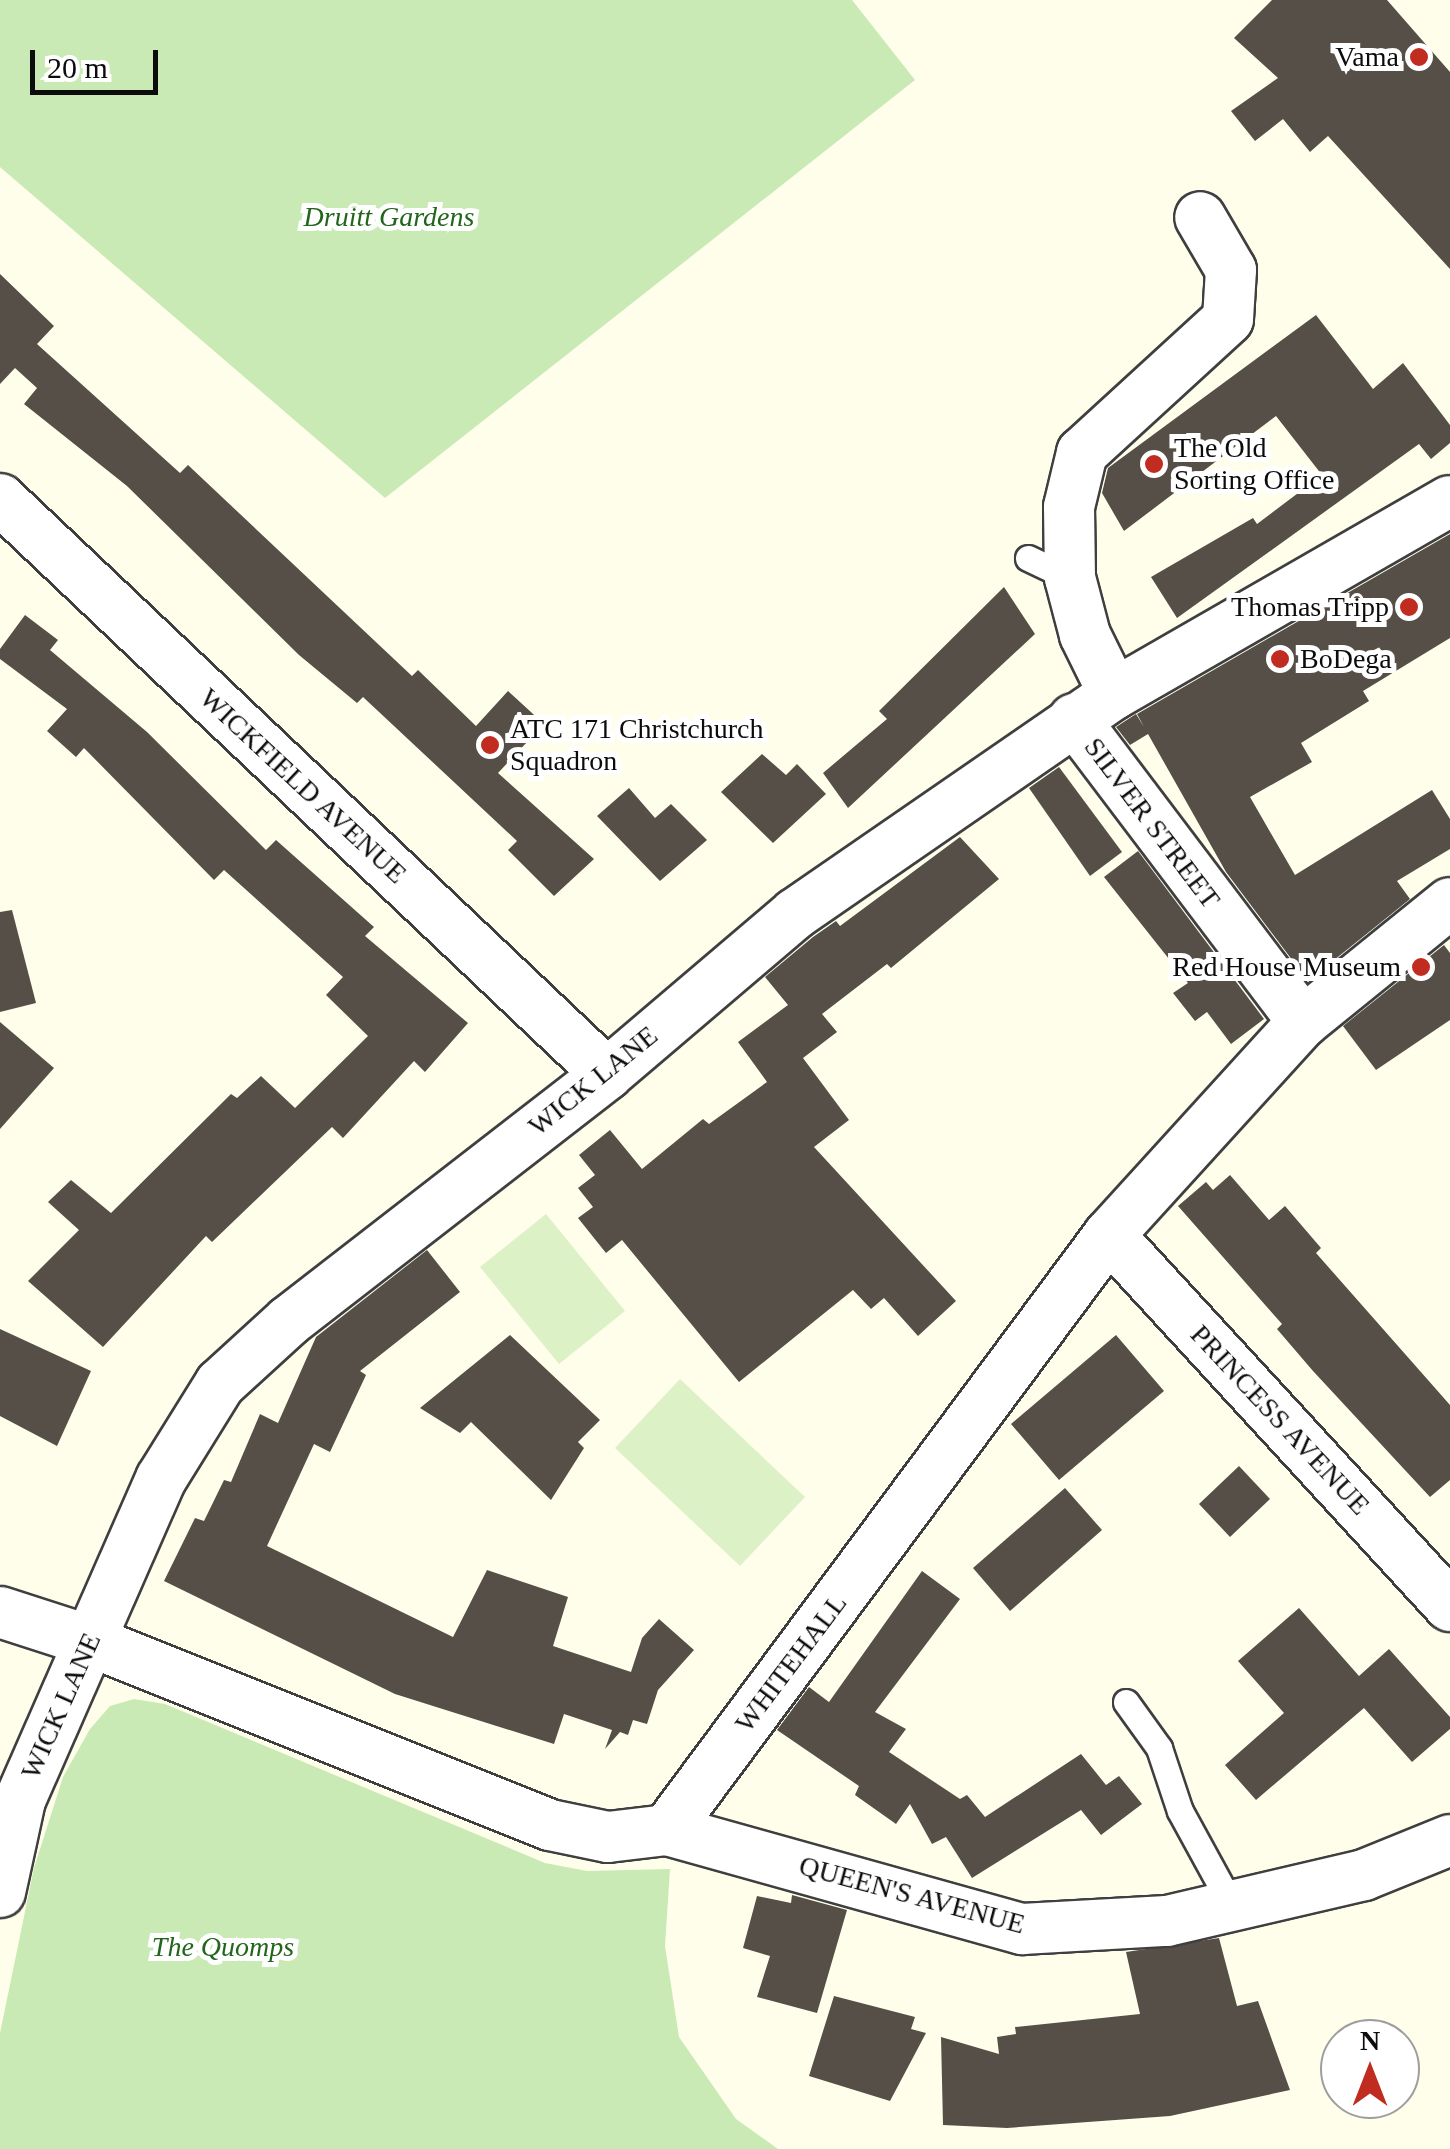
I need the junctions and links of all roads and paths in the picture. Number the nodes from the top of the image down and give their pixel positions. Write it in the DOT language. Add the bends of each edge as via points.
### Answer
graph roads {
  1 [pos="1200,217"];
  2 [pos="0,498"];
  3 [pos="1450,502"];
  4 [pos="1094,707"];
  5 [pos="1450,902"];
  6 [pos="1303,1022"];
  7 [pos="606,1074"];
  8 [pos="1109,1235"];
  9 [pos="1450,1606"];
  10 [pos="0,1612"];
  11 [pos="90,1641"];
  12 [pos="1126,1702"];
  13 [pos="666,1830"];
  14 [pos="1450,1840"];
  15 [pos="0,1892"];
  16 [pos="1232,1906"];
  1 -- 4 [label="street, SILVER STREET" via="1231,270 1228,319 1082,453 1049,568 1085,635"];
  2 -- 7 [label="street, WICKFIELD AVENUE"];
  3 -- 4 [label="street, WICK LANE"];
  4 -- 6 [label="street, SILVER STREET"];
  4 -- 7 [label="street, WICK LANE" via="795,914"];
  5 -- 6 [label="street, WHITEHALL"];
  6 -- 8 [label="street, WHITEHALL"];
  7 -- 11 [label="street, WICK LANE" via="289,1321 220,1384 161,1479"];
  8 -- 9 [label="street, PRINCESS AVENUE"];
  8 -- 13 [label="street, WHITEHALL"];
  10 -- 11 [label="street"];
  11 -- 13 [label="street" via="550,1825 608,1837"];
  11 -- 15 [label="street, WICK LANE" via="20,1800"];
  12 -- 16 [label="lane" via="1159,1748 1187,1825"];
  13 -- 16 [label="street, QUEEN'S AVENUE" via="1022,1929 1167,1921"];
  14 -- 16 [label="street, QUEEN'S AVENUE" via="1364,1876"];
}
